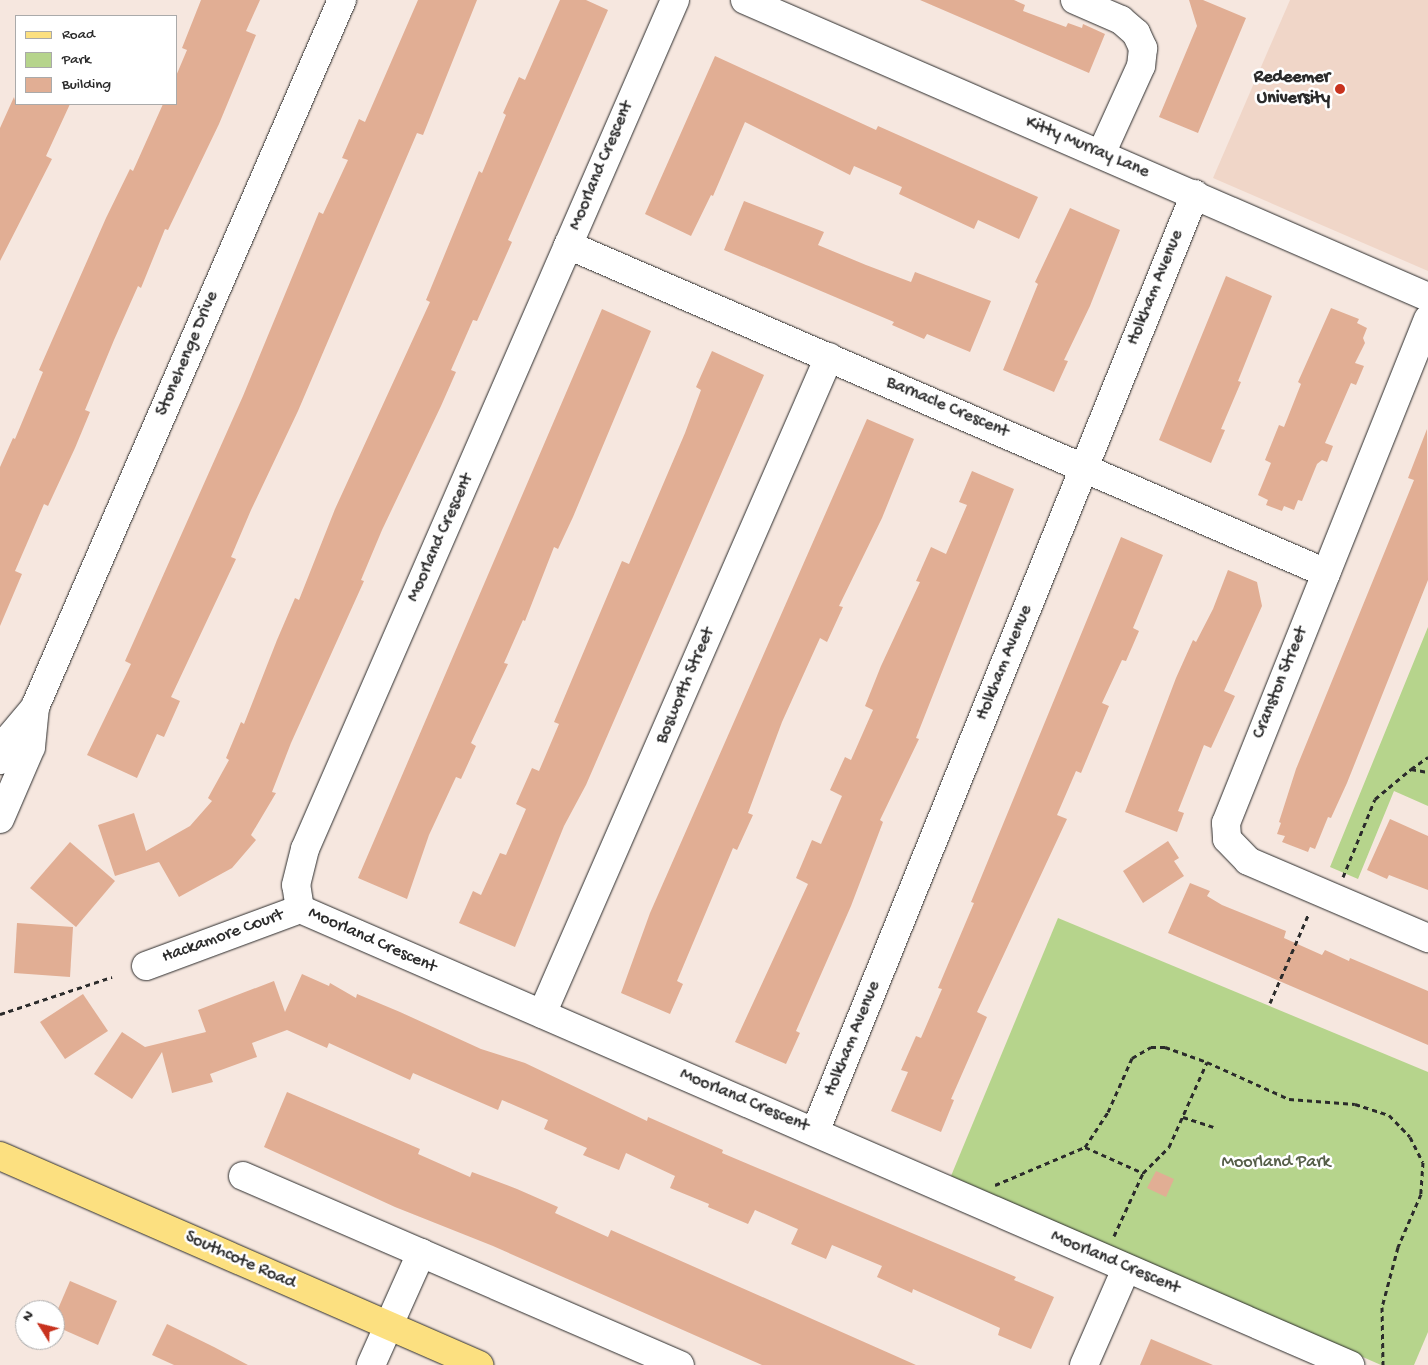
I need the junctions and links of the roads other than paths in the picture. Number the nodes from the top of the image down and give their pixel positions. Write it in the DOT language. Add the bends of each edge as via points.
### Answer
graph roads {
  1 [pos="342,0"];
  2 [pos="675,0"];
  3 [pos="745,0"];
  4 [pos="1075,0"];
  5 [pos="1101,154"];
  6 [pos="1194,194"];
  7 [pos="568,245"];
  8 [pos="1428,296"];
  9 [pos="1428,319"];
  10 [pos="829,357"];
  11 [pos="1084,467"];
  12 [pos="1326,573"];
  13 [pos="35,707"];
  14 [pos="0,760"];
  15 [pos="0,819"];
  16 [pos="300,909"];
  17 [pos="1428,938"];
  18 [pos="146,966"];
  19 [pos="542,1014"];
  20 [pos="815,1132"];
  21 [pos="0,1156"];
  22 [pos="243,1176"];
  23 [pos="421,1253"];
  24 [pos="1126,1269"];
  25 [pos="389,1326"];
  26 [pos="371,1365"];
  27 [pos="479,1365"];
  28 [pos="680,1365"];
  29 [pos="1084,1365"];
  30 [pos="1350,1365"];
  1 -- 13 [label="street, Stonehenge Drive"];
  2 -- 7 [label="street, Moorland Crescent"];
  3 -- 5 [label="street, Kitty Murray Lane"];
  4 -- 5 [label="street" via="1121,20 1136,33 1142,48 1141,66"];
  5 -- 6 [label="street, Kitty Murray Lane"];
  6 -- 8 [label="street, Kitty Murray Lane"];
  6 -- 11 [label="street, Holkham Avenue"];
  7 -- 10 [label="street, Barnacle Crescent"];
  7 -- 16 [label="street, Moorland Crescent" via="305,849 296,885"];
  9 -- 12 [label="street, Cranston Street"];
  10 -- 11 [label="street, Barnacle Crescent"];
  10 -- 19 [label="street, Bosworth Street"];
  11 -- 12 [label="street, Barnacle Crescent"];
  11 -- 20 [label="street, Holkham Avenue"];
  12 -- 17 [label="street, Cranston Street" via="1232,804 1226,823 1227,839 1248,861"];
  13 -- 14 [label="street, Stonehenge Drive" via="11,736"];
  13 -- 15 [label="street, Stonehenge Drive" via="31,746"];
  16 -- 18 [label="street, Hackamore Court"];
  16 -- 19 [label="street, Moorland Crescent"];
  19 -- 20 [label="street, Moorland Crescent"];
  20 -- 24 [label="street, Moorland Crescent"];
  21 -- 25 [label="main road, Southcote Road"];
  22 -- 23 [label="street"];
  23 -- 25 [label="street"];
  23 -- 28 [label="street"];
  24 -- 29 [label="street"];
  24 -- 30 [label="street, Moorland Crescent"];
  25 -- 26 [label="street"];
  25 -- 27 [label="main road, Southcote Road"];
}
